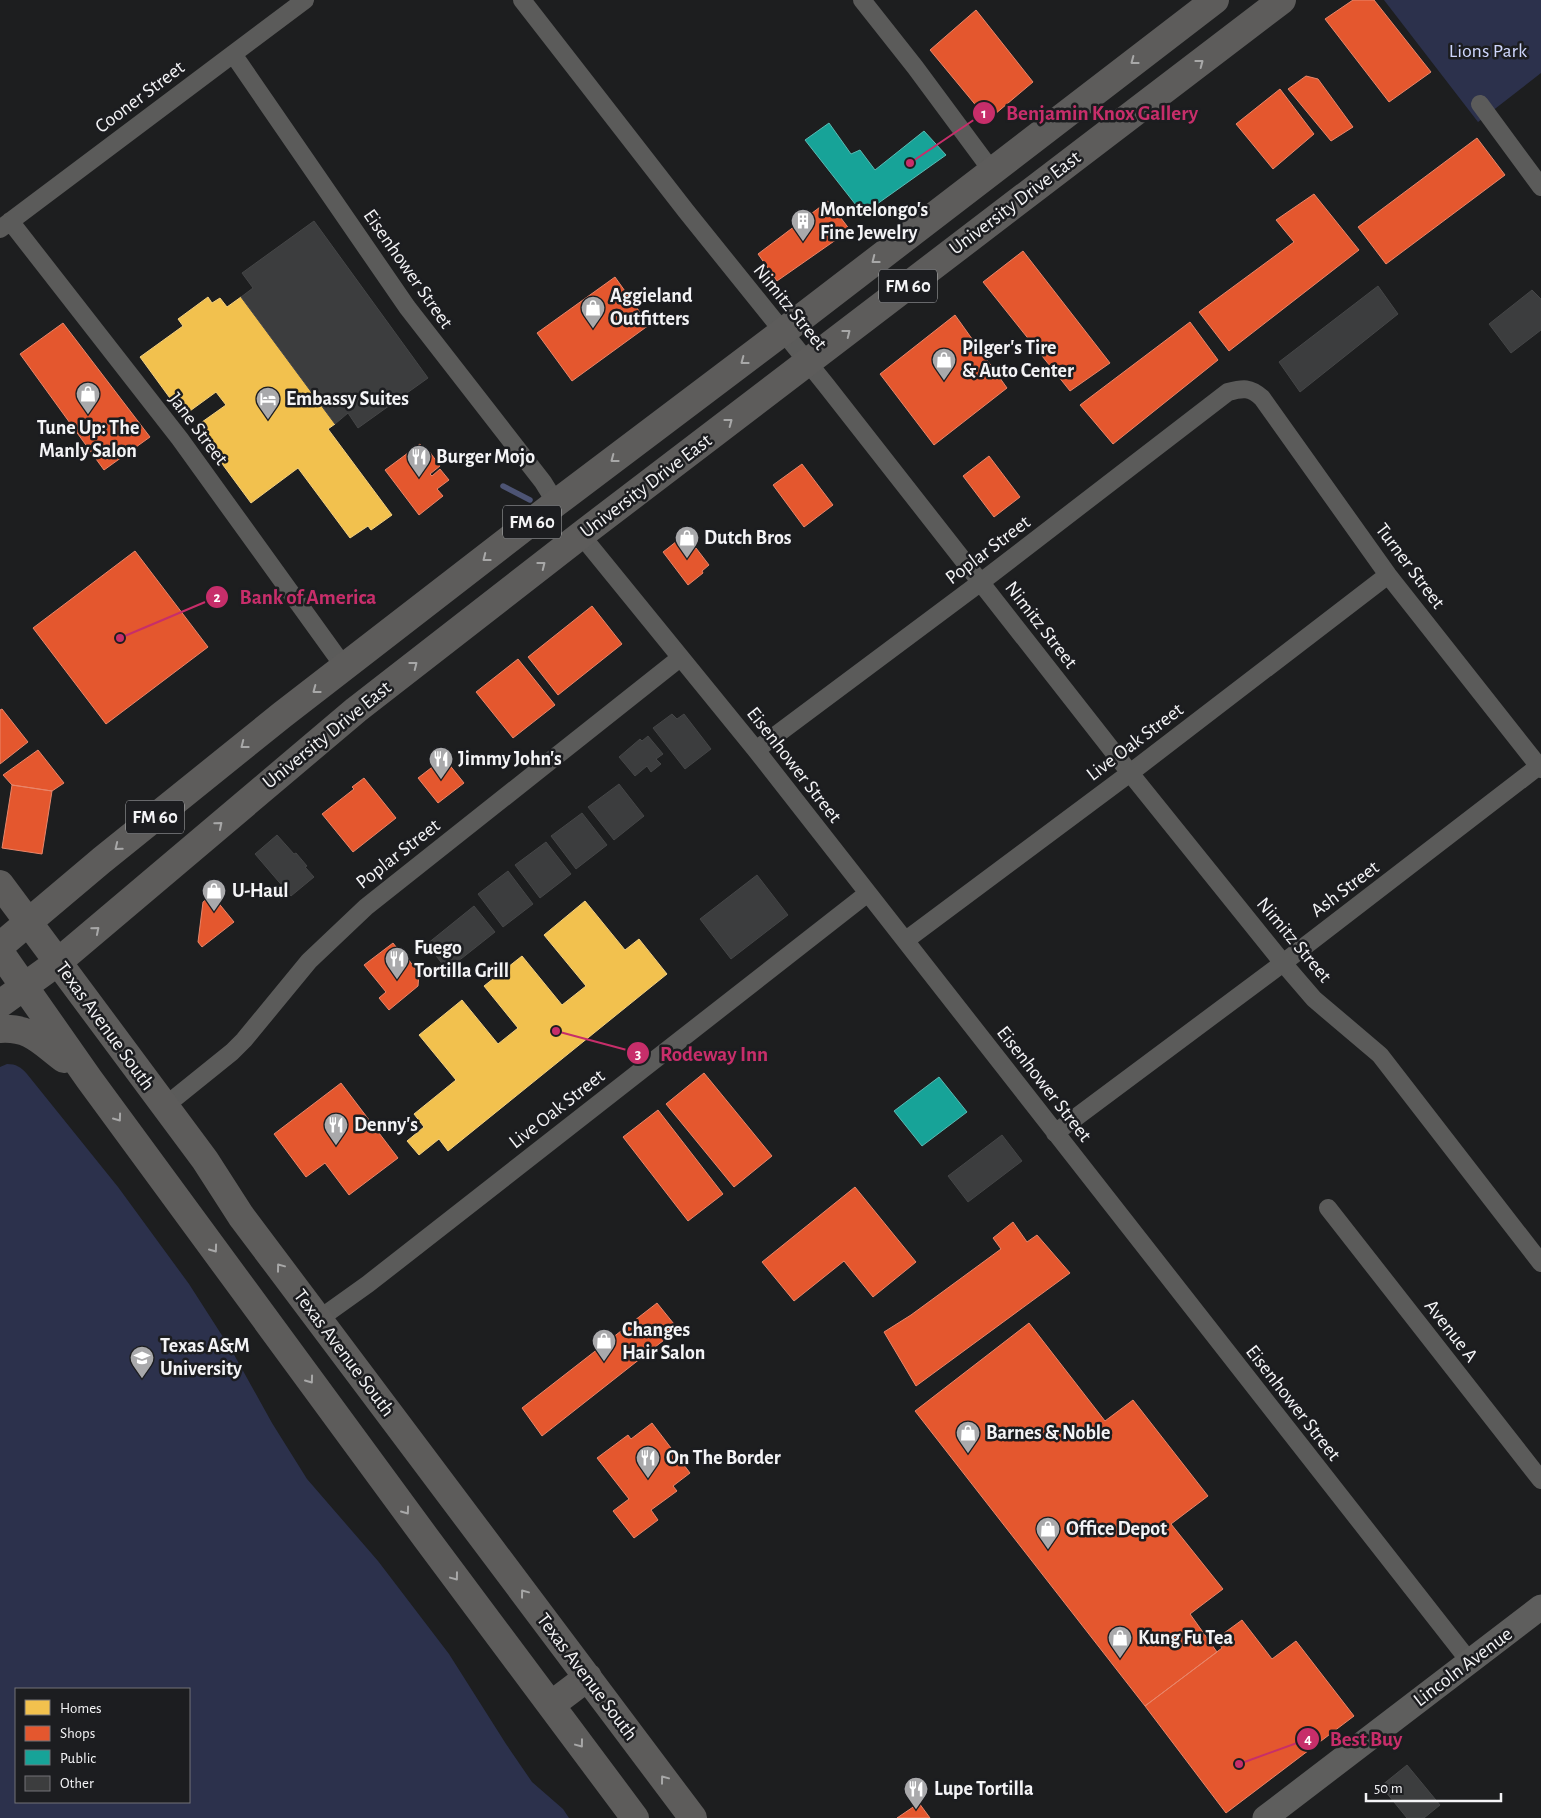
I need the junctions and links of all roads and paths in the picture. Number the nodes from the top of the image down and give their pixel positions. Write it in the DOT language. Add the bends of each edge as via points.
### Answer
graph roads {
  1 [pos="305,0"];
  2 [pos="522,0"];
  3 [pos="862,0"];
  4 [pos="1215,0"];
  5 [pos="1219,0"];
  6 [pos="1282,0"];
  7 [pos="233,54"];
  8 [pos="1165,90"];
  9 [pos="1085,99"];
  10 [pos="1480,104"];
  11 [pos="992,171"];
  12 [pos="1045,180"];
  13 [pos="1540,183"];
  14 [pos="5,225"];
  15 [pos="783,331"];
  16 [pos="808,363"];
  17 [pos="1246,388"];
  18 [pos="556,503"];
  19 [pos="580,535"];
  20 [pos="1388,575"];
  21 [pos="981,582"];
  22 [pos="680,658"];
  23 [pos="345,668"];
  24 [pos="756,750"];
  25 [pos="1540,768"];
  26 [pos="1130,773"];
  27 [pos="0,884"];
  28 [pos="868,893"];
  29 [pos="30,922"];
  30 [pos="906,940"];
  31 [pos="0,946"];
  32 [pos="0,952"];
  33 [pos="58,962"];
  34 [pos="1283,963"];
  35 [pos="23,987"];
  36 [pos="0,1004"];
  37 [pos="0,1029"];
  38 [pos="89,1079"];
  39 [pos="165,1106"];
  40 [pos="1055,1133"];
  41 [pos="1328,1208"];
  42 [pos="1541,1263"];
  43 [pos="318,1319"];
  44 [pos="1541,1480"];
  45 [pos="1541,1608"];
  46 [pos="1470,1662"];
  47 [pos="588,1677"];
  48 [pos="551,1705"];
  49 [pos="634,1818"];
  50 [pos="693,1818"];
  51 [pos="1265,1818"];
  1 -- 7 [label="street, Cooner Street"];
  2 -- 15 [label="street, Nimitz Street"];
  3 -- 11 [label="street"];
  4 -- 9 [label="main road, University Drive East / FM 60, one-way"];
  5 -- 8 [label="main road" via="1202,31 1162,64 1159,73"];
  8 -- 6 [label="main road, University Drive East / FM 60, one-way"];
  7 -- 14 [label="street, Cooner Street"];
  7 -- 18 [label="street, Eisenhower Street" via="407,307"];
  8 -- 12 [label="main road, University Drive East / FM 60"];
  9 -- 11 [label="main road, University Drive East / FM 60"];
  9 -- 12 [label="main road" via="1089,106 1088,114 1051,147"];
  10 -- 13 [label="street"];
  11 -- 15 [label="main road, University Drive East / FM 60, one-way"];
  16 -- 12 [label="main road, University Drive East / FM 60, one-way"];
  14 -- 23 [label="street, Jane Street" via="180,439"];
  15 -- 16 [label="street, Nimitz Street"];
  15 -- 18 [label="main road, University Drive East / FM 60, one-way"];
  19 -- 16 [label="main road, University Drive East / FM 60, one-way"];
  16 -- 21 [label="street, Nimitz Street"];
  17 -- 20 [label="street, Turner Street" via="1262,398"];
  17 -- 21 [label="street, Poplar Street" via="1228,392"];
  18 -- 23 [label="main road, University Drive East / FM 60, one-way"];
  19 -- 22 [label="street, Eisenhower Street"];
  33 -- 19 [label="main road, University Drive East / FM 60, one-way" via="356,710"];
  20 -- 25 [label="street, Turner Street"];
  20 -- 26 [label="street, Live Oak Street"];
  21 -- 24 [label="street, Poplar Street"];
  21 -- 26 [label="street, Nimitz Street"];
  22 -- 24 [label="street, Eisenhower Street"];
  22 -- 39 [label="street, Poplar Street" via="366,907 309,961 232,1052"];
  23 -- 29 [label="main road, University Drive East / FM 60, one-way" via="221,763"];
  24 -- 28 [label="street, Eisenhower Street"];
  25 -- 34 [label="street, Ash Street"];
  26 -- 30 [label="street, Live Oak Street"];
  26 -- 34 [label="street, Nimitz Street"];
  27 -- 29 [label="main road, Texas Avenue South"];
  28 -- 30 [label="street, Eisenhower Street"];
  28 -- 43 [label="street, Live Oak Street" via="368,1284"];
  29 -- 31 [label="main road, FM 60"];
  29 -- 33 [label="main road, Texas Avenue South"];
  30 -- 40 [label="street, Eisenhower Street"];
  32 -- 35 [label="main road"];
  33 -- 35 [label="main road, University Drive East / FM 60"];
  33 -- 39 [label="main road, Texas Avenue South"];
  34 -- 40 [label="street, Ash Street"];
  34 -- 42 [label="street, Nimitz Street" via="1314,999 1380,1055"];
  35 -- 36 [label="main road, FM 60"];
  35 -- 38 [label="main road"];
  37 -- 38 [label="main road" via="30,1032"];
  38 -- 48 [label="main road, one-way"];
  43 -- 39 [label="main road, Texas Avenue South, one-way"];
  40 -- 46 [label="street, Eisenhower Street"];
  41 -- 44 [label="street, Avenue A"];
  47 -- 43 [label="main road, Texas Avenue South, one-way"];
  45 -- 46 [label="street, Lincoln Avenue"];
  46 -- 51 [label="street, Lincoln Avenue"];
  47 -- 48 [label="main road"];
  50 -- 47 [label="main road, Texas Avenue South, one-way"];
  48 -- 49 [label="main road, one-way"];
}
